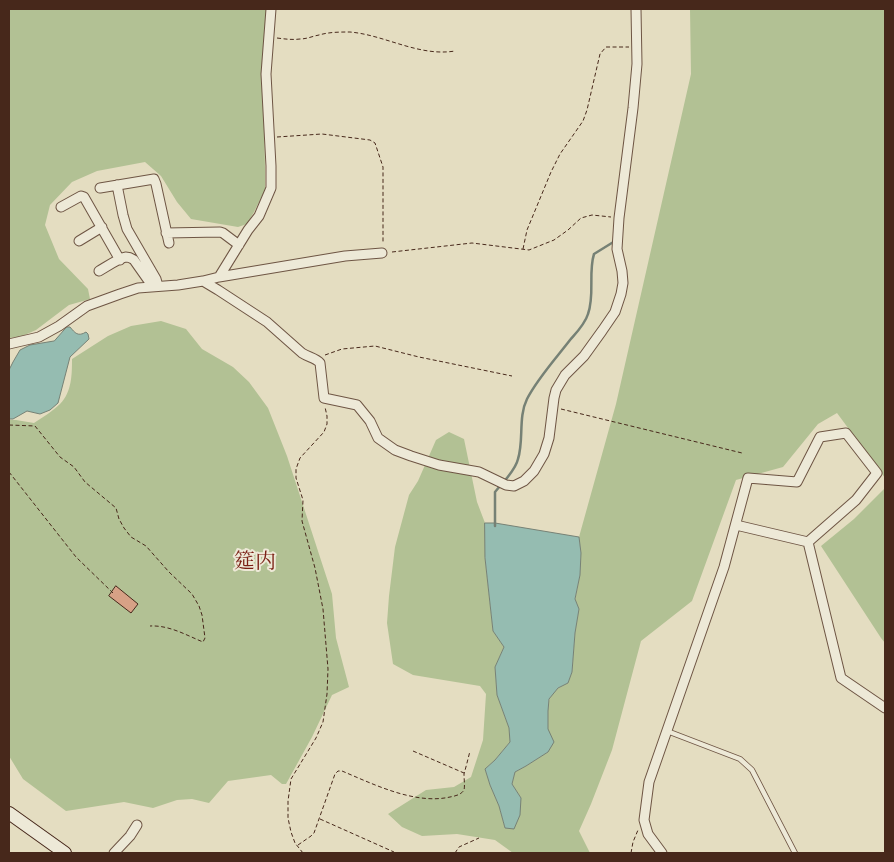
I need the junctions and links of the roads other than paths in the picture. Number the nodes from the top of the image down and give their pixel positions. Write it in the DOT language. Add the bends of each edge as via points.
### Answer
graph roads {
  1 [pos="271,9"];
  2 [pos="636,9"];
  3 [pos="117,185"];
  4 [pos="100,188"];
  5 [pos="61,207"];
  6 [pos="102,227"];
  7 [pos="166,233"];
  8 [pos="78,241"];
  9 [pos="169,242"];
  10 [pos="239,245"];
  11 [pos="382,253"];
  12 [pos="120,260"];
  13 [pos="99,271"];
  14 [pos="219,277"];
  15 [pos="203,281"];
  16 [pos="155,287"];
  17 [pos="9,344"];
  18 [pos="736,526"];
  19 [pos="808,542"];
  20 [pos="885,708"];
  21 [pos="667,731"];
  22 [pos="9,814"];
  23 [pos="138,825"];
  24 [pos="65,853"];
  25 [pos="114,853"];
  26 [pos="662,853"];
  27 [pos="795,853"];
  1 -- 10 [label="street" via="266,74 271,188 259,216"];
  2 -- 15 [label="street" via="633,108 617,249 622,271 621,294 615,312 556,390 544,454 524,481 514,486 506,485 479,472 439,465 395,450 378,438 357,405 324,398 317,359 302,353 267,322"];
  3 -- 4 [label="street"];
  3 -- 7 [label="street" via="154,179"];
  3 -- 16 [label="street" via="128,229 156,278"];
  5 -- 6 [label="street" via="84,197"];
  6 -- 8 [label="street"];
  6 -- 12 [label="street"];
  7 -- 9 [label="street"];
  7 -- 10 [label="street" via="223,232"];
  10 -- 14 [label="street"];
  11 -- 14 [label="street"];
  12 -- 13 [label="street"];
  12 -- 16 [label="street" via="127,257 134,260"];
  14 -- 15 [label="street"];
  15 -- 16 [label="street"];
  16 -- 17 [label="street" via="138,288 87,306 39,337"];
  18 -- 19 [label="street"];
  18 -- 19 [label="street" via="748,478 797,482 820,437 846,433 877,473 856,500"];
  18 -- 21 [label="street"];
  19 -- 20 [label="street" via="841,678"];
  21 -- 26 [label="street" via="649,782 644,820 648,834"];
  21 -- 27 [label="lane" via="740,759 752,770"];
  22 -- 24 [label="main road"];
  23 -- 25 [label="street"];
}
